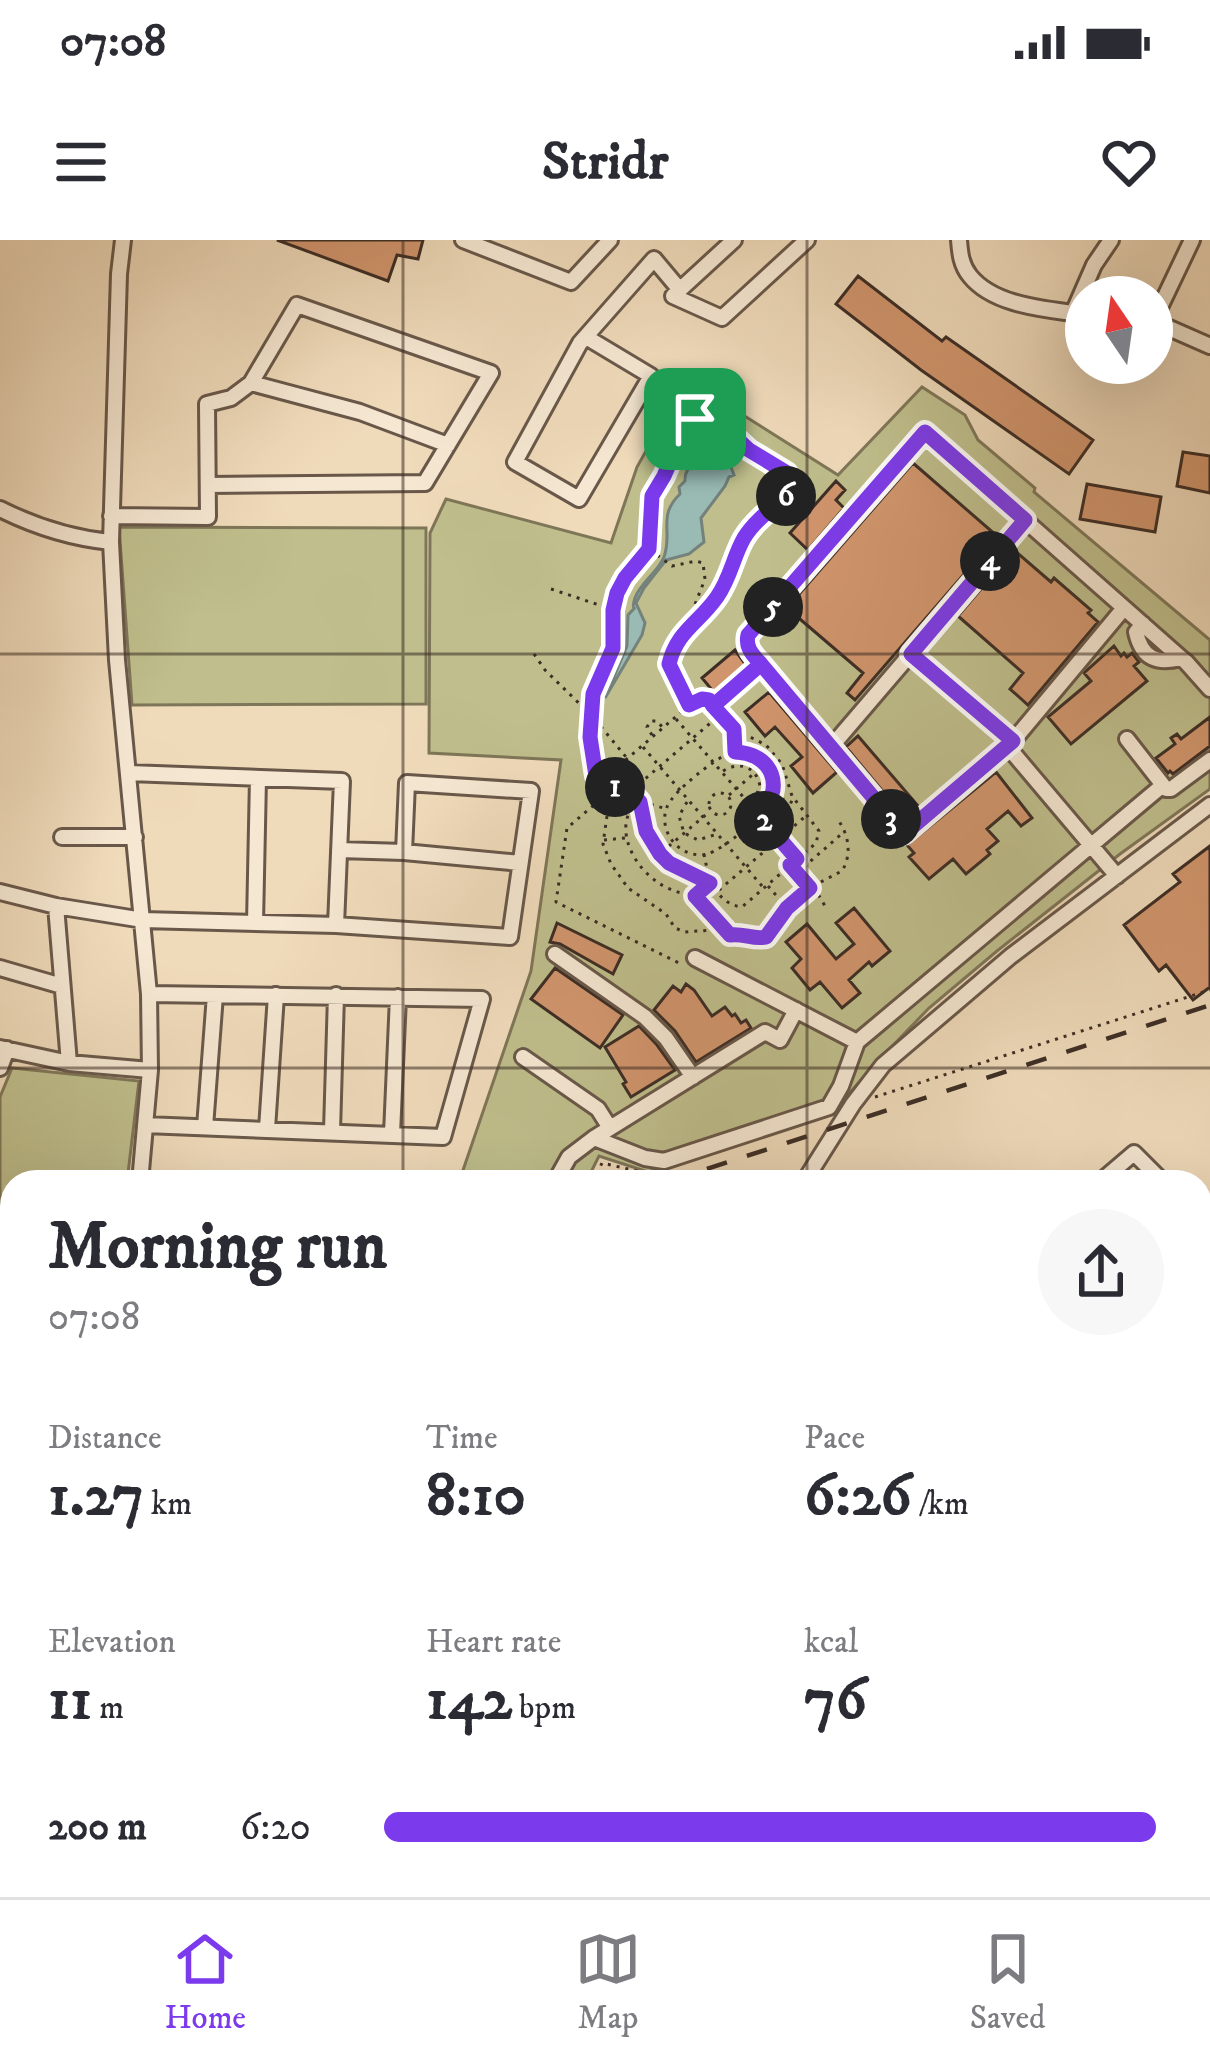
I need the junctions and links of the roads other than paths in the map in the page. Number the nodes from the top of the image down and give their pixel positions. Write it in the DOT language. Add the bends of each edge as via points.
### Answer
graph roads {
  1 [pos="123,240"];
  2 [pos="463,240"];
  3 [pos="610,240"];
  4 [pos="734,240"];
  5 [pos="807,240"];
  6 [pos="959,240"];
  7 [pos="1111,240"];
  8 [pos="1192,240"];
  9 [pos="1091,276"];
  10 [pos="1173,280"];
  11 [pos="680,290"];
  12 [pos="1065,311"];
  13 [pos="1173,330"];
  14 [pos="586,338"];
  15 [pos="1210,346"];
  16 [pos="251,383"];
  17 [pos="448,445"];
  18 [pos="208,484"];
  19 [pos="0,509"];
  20 [pos="111,516"];
  21 [pos="1025,520"];
  22 [pos="110,542"];
  23 [pos="1124,608"];
  24 [pos="911,654"];
  25 [pos="1210,689"];
  26 [pos="1126,739"];
  27 [pos="1010,744"];
  28 [pos="831,747"];
  29 [pos="1210,760"];
  30 [pos="129,773"];
  31 [pos="258,778"];
  32 [pos="1163,784"];
  33 [pos="1210,805"];
  34 [pos="62,837"];
  35 [pos="135,837"];
  36 [pos="1090,845"];
  37 [pos="339,850"];
  38 [pos="404,852"];
  39 [pos="520,863"];
  40 [pos="1117,876"];
  41 [pos="0,892"];
  42 [pos="56,906"];
  43 [pos="143,920"];
  44 [pos="255,923"];
  45 [pos="336,925"];
  46 [pos="555,954"];
  47 [pos="695,958"];
  48 [pos="0,968"];
  49 [pos="62,986"];
  50 [pos="149,994"];
  51 [pos="215,995"];
  52 [pos="276,995"];
  53 [pos="336,995"];
  54 [pos="398,997"];
  55 [pos="796,1010"];
  56 [pos="857,1042"];
  57 [pos="3,1049"];
  58 [pos="523,1057"];
  59 [pos="69,1063"];
  60 [pos="0,1068"];
  61 [pos="150,1070"];
  62 [pos="693,1077"];
  63 [pos="145,1125"];
  64 [pos="205,1127"];
  65 [pos="610,1128"];
  66 [pos="267,1129"];
  67 [pos="332,1131"];
  68 [pos="392,1134"];
  69 [pos="594,1138"];
  70 [pos="141,1170"];
  71 [pos="562,1170"];
  72 [pos="812,1170"];
  73 [pos="1115,1170"];
  74 [pos="1150,1170"];
  1 -- 20 [label="street"];
  2 -- 3 [label="street" via="572,282"];
  4 -- 11 [label="street"];
  5 -- 11 [label="street" via="722,318 673,296"];
  6 -- 12 [label="street" via="972,279 1000,297"];
  7 -- 9 [label="street"];
  8 -- 10 [label="street"];
  11 -- 14 [label="street" via="654,259"];
  13 -- 15 [label="street"];
  14 -- 14 [label="street" via="515,462 579,499 651,376"];
  16 -- 17 [label="street"];
  16 -- 17 [label="street" via="297,304 490,373"];
  16 -- 18 [label="street" via="207,404"];
  17 -- 18 [label="street" via="425,483"];
  18 -- 20 [label="street" via="208,517"];
  19 -- 22 [label="street" via="51,532"];
  20 -- 22 [label="street"];
  21 -- 23 [label="street"];
  21 -- 24 [label="street"];
  21 -- 28 [label="street" via="925,432 748,635 749,651"];
  22 -- 30 [label="street"];
  23 -- 25 [label="street"];
  23 -- 27 [label="street"];
  24 -- 27 [label="street"];
  24 -- 28 [label="street"];
  26 -- 32 [label="street"];
  27 -- 28 [label="street" via="904,834"];
  27 -- 36 [label="street"];
  29 -- 32 [label="street" via="1172,789"];
  30 -- 31 [label="street"];
  30 -- 35 [label="street"];
  31 -- 37 [label="street" via="342,781"];
  31 -- 44 [label="street"];
  32 -- 36 [label="street"];
  33 -- 40 [label="street"];
  34 -- 35 [label="street"];
  35 -- 43 [label="street"];
  36 -- 40 [label="street"];
  36 -- 56 [label="street"];
  37 -- 38 [label="street"];
  37 -- 45 [label="street"];
  38 -- 39 [label="street"];
  38 -- 39 [label="street" via="407,783 530,791"];
  39 -- 45 [label="street" via="510,937"];
  40 -- 72 [label="street" via="883,1065"];
  41 -- 42 [label="street"];
  42 -- 43 [label="street"];
  42 -- 49 [label="street"];
  43 -- 44 [label="street"];
  43 -- 50 [label="street"];
  44 -- 45 [label="street"];
  46 -- 62 [label="street" via="645,1017"];
  47 -- 55 [label="street"];
  48 -- 49 [label="street"];
  49 -- 59 [label="street"];
  50 -- 51 [label="street"];
  50 -- 61 [label="street"];
  51 -- 52 [label="street"];
  51 -- 64 [label="street"];
  52 -- 53 [label="street"];
  52 -- 66 [label="street"];
  53 -- 54 [label="street"];
  53 -- 67 [label="street"];
  54 -- 68 [label="street"];
  54 -- 68 [label="street" via="482,999 443,1137"];
  55 -- 56 [label="street"];
  55 -- 62 [label="street" via="780,1040 765,1032"];
  56 -- 69 [label="street" via="829,1107 664,1161"];
  57 -- 59 [label="street"];
  57 -- 60 [label="street"];
  58 -- 65 [label="street" via="598,1109"];
  59 -- 61 [label="street"];
  61 -- 63 [label="street"];
  62 -- 65 [label="street"];
  63 -- 64 [label="street"];
  63 -- 70 [label="street"];
  64 -- 66 [label="street"];
  65 -- 69 [label="street"];
  66 -- 67 [label="street"];
  67 -- 68 [label="street"];
  69 -- 71 [label="street"];
  73 -- 74 [label="street" via="1134,1154"];
}
